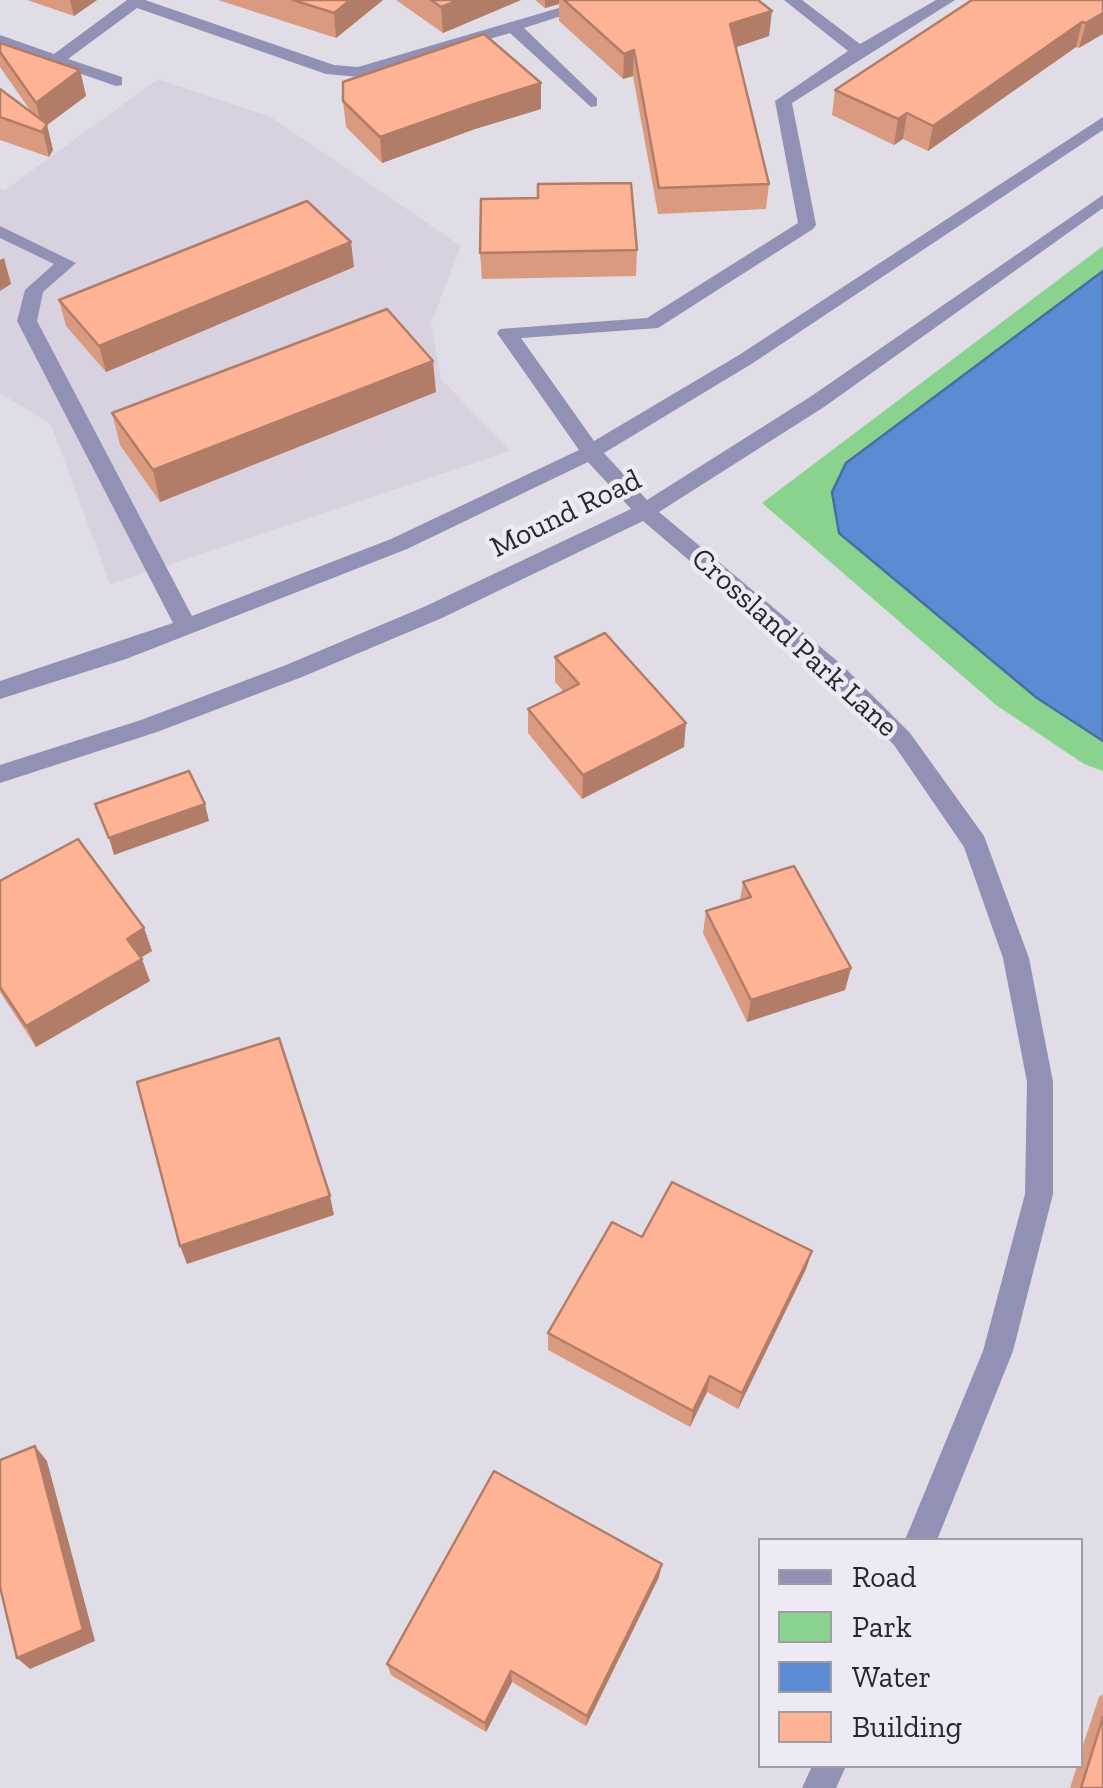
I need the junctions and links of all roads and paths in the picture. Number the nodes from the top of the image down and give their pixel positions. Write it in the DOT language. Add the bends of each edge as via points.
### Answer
graph roads {
  1 [pos="603,0"];
  2 [pos="792,0"];
  3 [pos="947,0"];
  4 [pos="137,1"];
  5 [pos="513,28"];
  6 [pos="0,40"];
  7 [pos="859,50"];
  8 [pos="56,60"];
  9 [pos="116,81"];
  10 [pos="592,102"];
  11 [pos="1103,122"];
  12 [pos="1103,200"];
  13 [pos="0,232"];
  14 [pos="591,452"];
  15 [pos="645,510"];
  16 [pos="186,626"];
  17 [pos="0,690"];
  18 [pos="0,774"];
  19 [pos="921,1538"];
  1 -- 5 [label="street"];
  2 -- 7 [label="street"];
  3 -- 7 [label="street"];
  4 -- 5 [label="street" via="344,72"];
  4 -- 8 [label="street"];
  5 -- 10 [label="street"];
  6 -- 8 [label="street"];
  7 -- 14 [label="street, Crossland Park Lane" via="784,102 807,224 650,324 507,333"];
  8 -- 9 [label="street"];
  11 -- 14 [label="street, Mound Road" via="746,360"];
  12 -- 15 [label="street, Mound Road" via="817,402"];
  13 -- 16 [label="street" via="66,262 34,290 27,321"];
  14 -- 15 [label="street, Crossland Park Lane"];
  14 -- 16 [label="street, Mound Road" via="399,544"];
  15 -- 18 [label="street, Mound Road" via="294,671"];
  15 -- 19 [label="street, Crossland Park Lane" via="834,671 902,739 974,843 1016,958 1040,1082 1039,1194 998,1351"];
  16 -- 17 [label="street, Mound Road"];
}
